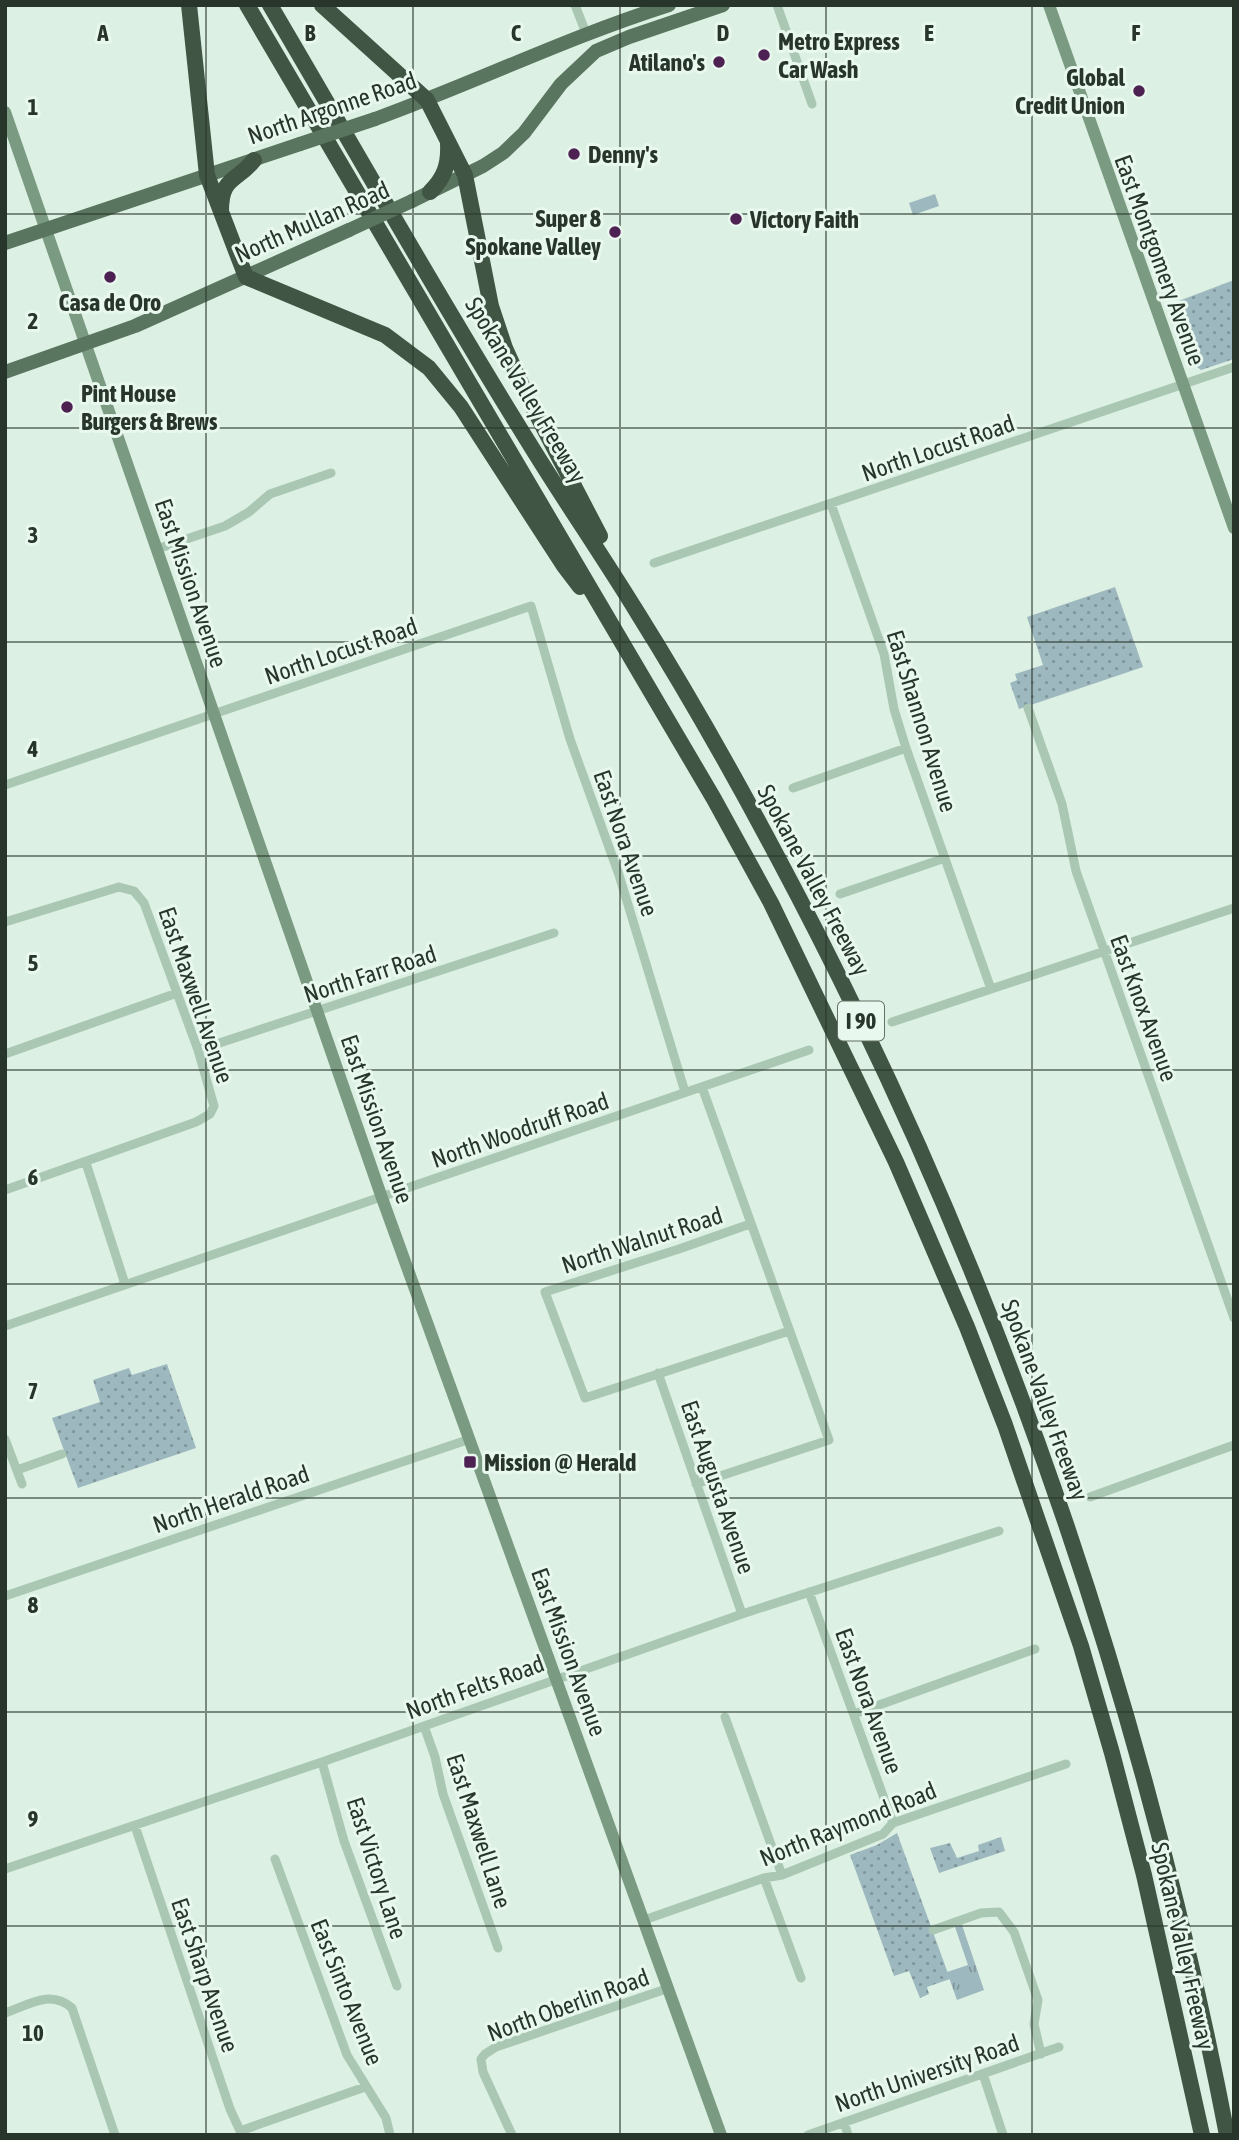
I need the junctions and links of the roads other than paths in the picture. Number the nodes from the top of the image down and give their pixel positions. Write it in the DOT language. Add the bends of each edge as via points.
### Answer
graph roads {
  1 [pos="189,5"];
  2 [pos="247,5"];
  3 [pos="270,5"];
  4 [pos="322,5"];
  5 [pos="575,5"];
  6 [pos="723,5"];
  7 [pos="777,5"];
  8 [pos="1049,5"];
  9 [pos="663,7"];
  10 [pos="586,33"];
  11 [pos="592,54"];
  12 [pos="427,100"];
  13 [pos="812,104"];
  14 [pos="5,112"];
  15 [pos="447,140"];
  16 [pos="254,160"];
  17 [pos="465,175"];
  18 [pos="207,176"];
  19 [pos="430,192"];
  20 [pos="221,212"];
  21 [pos="46,229"];
  22 [pos="5,243"];
  23 [pos="246,277"];
  24 [pos="87,344"];
  25 [pos="1234,367"];
  26 [pos="5,372"];
  27 [pos="1182,385"];
  28 [pos="331,473"];
  29 [pos="831,504"];
  30 [pos="1234,528"];
  31 [pos="157,549"];
  32 [pos="654,563"];
  33 [pos="531,606"];
  34 [pos="640,617"];
  35 [pos="618,636"];
  36 [pos="1028,708"];
  37 [pos="215,714"];
  38 [pos="906,748"];
  39 [pos="5,785"];
  40 [pos="793,788"];
  41 [pos="945,858"];
  42 [pos="840,894"];
  43 [pos="1234,908"];
  44 [pos="5,922"];
  45 [pos="554,933"];
  46 [pos="1104,952"];
  47 [pos="991,989"];
  48 [pos="177,993"];
  49 [pos="317,1012"];
  50 [pos="892,1022"];
  51 [pos="198,1050"];
  52 [pos="809,1050"];
  53 [pos="5,1054"];
  54 [pos="702,1087"];
  55 [pos="685,1092"];
  56 [pos="86,1163"];
  57 [pos="5,1190"];
  58 [pos="382,1198"];
  59 [pos="750,1224"];
  60 [pos="125,1284"];
  61 [pos="1234,1318"];
  62 [pos="5,1326"];
  63 [pos="789,1331"];
  64 [pos="658,1373"];
  65 [pos="5,1439"];
  66 [pos="470,1439"];
  67 [pos="1234,1445"];
  68 [pos="62,1454"];
  69 [pos="17,1470"];
  70 [pos="22,1484"];
  71 [pos="696,1484"];
  72 [pos="1090,1497"];
  73 [pos="999,1531"];
  74 [pos="809,1592"];
  75 [pos="5,1596"];
  76 [pos="742,1614"];
  77 [pos="1035,1649"];
  78 [pos="556,1679"];
  79 [pos="854,1714"];
  80 [pos="725,1717"];
  81 [pos="424,1726"];
  82 [pos="322,1762"];
  83 [pos="1066,1764"];
  84 [pos="893,1823"];
  85 [pos="135,1826"];
  86 [pos="275,1859"];
  87 [pos="5,1869"];
  88 [pos="782,1875"];
  89 [pos="764,1878"];
  90 [pos="644,1920"];
  91 [pos="933,1930"];
  92 [pos="498,1948"];
  93 [pos="801,1978"];
  94 [pos="397,1986"];
  95 [pos="669,1988"];
  96 [pos="5,2013"];
  97 [pos="1059,2048"];
  98 [pos="1041,2054"];
  99 [pos="984,2074"];
  100 [pos="365,2087"];
  101 [pos="844,2122"];
  102 [pos="241,2133"];
  103 [pos="115,2135"];
  104 [pos="390,2135"];
  105 [pos="512,2135"];
  106 [pos="721,2135"];
  107 [pos="808,2135"];
  108 [pos="848,2135"];
  109 [pos="1003,2135"];
  110 [pos="1202,2135"];
  111 [pos="1227,2135"];
  1 -- 18 [label="highway"];
  2 -- 35 [label="highway, Spokane Valley Freeway / I 90"];
  3 -- 34 [label="highway, Spokane Valley Freeway / I 90" via="527,440"];
  4 -- 12 [label="highway"];
  5 -- 10 [label="street"];
  6 -- 11 [label="main road"];
  7 -- 13 [label="street"];
  8 -- 27 [label="street, East Montgomery Avenue"];
  9 -- 10 [label="main road, North Argonne Road"];
  9 -- 11 [label="main road, North Mullan Road" via="602,38"];
  10 -- 12 [label="main road, North Argonne Road"];
  11 -- 17 [label="main road, North Mullan Road" via="561,84 515,143"];
  12 -- 15 [label="highway"];
  12 -- 16 [label="main road, North Argonne Road, bridge"];
  14 -- 21 [label="street, East Mission Avenue"];
  15 -- 17 [label="highway"];
  15 -- 19 [label="highway" via="446,169"];
  16 -- 18 [label="main road, North Argonne Road"];
  16 -- 20 [label="highway" via="228,182"];
  17 -- 19 [label="main road, North Mullan Road"];
  17 -- 34 [label="highway" via="491,306 506,348"];
  18 -- 20 [label="highway"];
  18 -- 21 [label="main road, North Argonne Road"];
  19 -- 23 [label="main road, North Mullan Road, bridge"];
  20 -- 23 [label="highway"];
  21 -- 22 [label="main road, North Argonne Road"];
  21 -- 24 [label="street, East Mission Avenue"];
  23 -- 24 [label="main road, North Mullan Road"];
  23 -- 35 [label="highway" via="385,335 429,368 461,407 564,566"];
  24 -- 26 [label="main road, North Mullan Road"];
  24 -- 31 [label="street, East Mission Avenue"];
  25 -- 27 [label="street, North Locust Road"];
  27 -- 29 [label="street, North Locust Road"];
  27 -- 30 [label="street, East Montgomery Avenue"];
  28 -- 31 [label="street" via="270,494 225,526"];
  29 -- 32 [label="street, North Locust Road"];
  29 -- 38 [label="street, East Shannon Avenue" via="884,654"];
  31 -- 37 [label="street, East Mission Avenue"];
  33 -- 37 [label="street, North Locust Road"];
  33 -- 55 [label="street, East Nora Avenue"];
  34 -- 111 [label="highway, Spokane Valley Freeway / I 90" via="743,793 844,985 922,1151 1013,1373 1063,1511 1145,1779"];
  35 -- 110 [label="highway, Spokane Valley Freeway / I 90" via="771,903 890,1149 972,1339 1081,1646 1144,1875"];
  36 -- 46 [label="street, East Knox Avenue" via="1062,804 1073,860"];
  37 -- 39 [label="street, North Locust Road"];
  37 -- 49 [label="street, East Mission Avenue"];
  38 -- 40 [label="street"];
  38 -- 41 [label="street, East Shannon Avenue"];
  41 -- 42 [label="street"];
  41 -- 47 [label="street, East Shannon Avenue"];
  43 -- 46 [label="street"];
  44 -- 48 [label="street, East Maxwell Avenue" via="119,887 134,891 144,903"];
  45 -- 49 [label="street, North Farr Road"];
  46 -- 47 [label="street"];
  46 -- 61 [label="street, East Knox Avenue"];
  47 -- 50 [label="street"];
  48 -- 51 [label="street, East Maxwell Avenue"];
  48 -- 53 [label="street"];
  49 -- 51 [label="street, North Farr Road"];
  49 -- 58 [label="street, East Mission Avenue"];
  51 -- 56 [label="street, East Maxwell Avenue" via="214,1106 210,1114"];
  52 -- 54 [label="street, North Woodruff Road"];
  54 -- 55 [label="street, North Woodruff Road"];
  54 -- 59 [label="street"];
  55 -- 58 [label="street, North Woodruff Road"];
  56 -- 57 [label="street"];
  56 -- 60 [label="street"];
  58 -- 60 [label="street, North Woodruff Road"];
  58 -- 66 [label="street, East Mission Avenue"];
  59 -- 63 [label="street"];
  59 -- 64 [label="street, North Walnut Road" via="545,1292 585,1398"];
  60 -- 62 [label="street, North Woodruff Road"];
  63 -- 64 [label="street"];
  63 -- 71 [label="street" via="829,1440"];
  64 -- 71 [label="street, East Augusta Avenue"];
  65 -- 69 [label="street"];
  66 -- 75 [label="street, North Herald Road"];
  66 -- 78 [label="street, East Mission Avenue"];
  67 -- 72 [label="street"];
  68 -- 69 [label="street"];
  69 -- 70 [label="street"];
  71 -- 76 [label="street, East Augusta Avenue"];
  73 -- 74 [label="street, North Felts Road"];
  74 -- 76 [label="street, North Felts Road"];
  74 -- 79 [label="street, East Nora Avenue"];
  76 -- 78 [label="street, North Felts Road"];
  77 -- 79 [label="street"];
  78 -- 81 [label="street, North Felts Road"];
  78 -- 90 [label="street, East Mission Avenue"];
  79 -- 84 [label="street, East Nora Avenue"];
  80 -- 88 [label="street"];
  81 -- 82 [label="street, North Felts Road"];
  81 -- 92 [label="street, East Maxwell Lane"];
  82 -- 85 [label="street, North Felts Road"];
  82 -- 94 [label="street, East Victory Lane" via="344,1841"];
  83 -- 84 [label="street, North Raymond Road"];
  84 -- 88 [label="street, North Raymond Road" via="883,1834"];
  85 -- 87 [label="street, North Felts Road"];
  85 -- 102 [label="street, East Sharp Avenue"];
  86 -- 100 [label="street, East Sinto Avenue" via="347,2055"];
  88 -- 89 [label="street, North Raymond Road"];
  89 -- 90 [label="street, North Raymond Road"];
  89 -- 93 [label="street"];
  90 -- 95 [label="street, East Mission Avenue"];
  91 -- 98 [label="street" via="981,1913 999,1912 1014,1932 1038,2000 1034,2024"];
  95 -- 105 [label="street, North Oberlin Road" via="485,2054 483,2072"];
  95 -- 106 [label="street, East Mission Avenue"];
  96 -- 103 [label="street" via="54,1998 72,2008"];
  97 -- 98 [label="street, North University Road"];
  98 -- 99 [label="street, North University Road"];
  99 -- 101 [label="street, North University Road"];
  99 -- 109 [label="street"];
  100 -- 102 [label="street"];
  100 -- 104 [label="street, East Sinto Avenue" via="386,2118"];
  101 -- 107 [label="street, North University Road"];
  101 -- 108 [label="street"];
}
